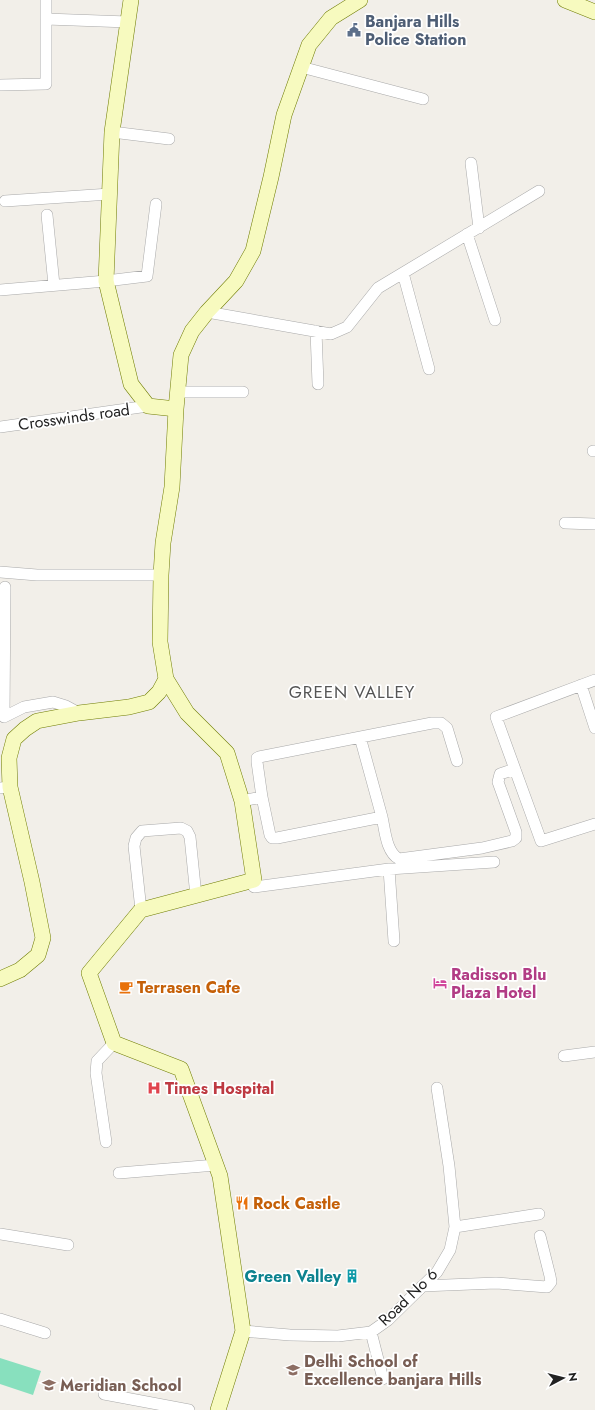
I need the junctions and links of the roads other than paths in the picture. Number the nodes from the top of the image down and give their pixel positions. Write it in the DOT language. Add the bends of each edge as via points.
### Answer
graph roads {
  1 [pos="46,0"];
  2 [pos="131,0"];
  3 [pos="360,0"];
  4 [pos="565,0"];
  5 [pos="595,12"];
  6 [pos="46,19"];
  7 [pos="128,22"];
  8 [pos="301,67"];
  9 [pos="0,85"];
  10 [pos="423,99"];
  11 [pos="112,132"];
  12 [pos="169,140"];
  13 [pos="470,163"];
  14 [pos="539,191"];
  15 [pos="110,194"];
  16 [pos="5,201"];
  17 [pos="156,204"];
  18 [pos="46,215"];
  19 [pos="479,228"];
  20 [pos="467,234"];
  21 [pos="403,273"];
  22 [pos="106,281"];
  23 [pos="54,285"];
  24 [pos="0,290"];
  25 [pos="207,312"];
  26 [pos="495,320"];
  27 [pos="316,331"];
  28 [pos="429,369"];
  29 [pos="318,384"];
  30 [pos="178,392"];
  31 [pos="243,392"];
  32 [pos="148,406"];
  33 [pos="176,410"];
  34 [pos="0,427"];
  35 [pos="565,523"];
  36 [pos="595,524"];
  37 [pos="0,572"];
  38 [pos="161,575"];
  39 [pos="5,588"];
  40 [pos="166,679"];
  41 [pos="595,680"];
  42 [pos="581,685"];
  43 [pos="79,713"];
  44 [pos="595,728"];
  45 [pos="360,737"];
  46 [pos="457,761"];
  47 [pos="515,769"];
  48 [pos="5,788"];
  49 [pos="262,797"];
  50 [pos="242,801"];
  51 [pos="382,817"];
  52 [pos="595,824"];
  53 [pos="494,862"];
  54 [pos="389,869"];
  55 [pos="254,887"];
  56 [pos="196,896"];
  57 [pos="141,910"];
  58 [pos="394,941"];
  59 [pos="0,979"];
  60 [pos="114,1043"];
  61 [pos="595,1052"];
  62 [pos="564,1056"];
  63 [pos="437,1088"];
  64 [pos="106,1142"];
  65 [pos="216,1165"];
  66 [pos="119,1173"];
  67 [pos="539,1214"];
  68 [pos="455,1227"];
  69 [pos="0,1234"];
  70 [pos="540,1236"];
  71 [pos="68,1245"];
  72 [pos="422,1286"];
  73 [pos="0,1319"];
  74 [pos="242,1332"];
  75 [pos="371,1332"];
  76 [pos="45,1334"];
  77 [pos="383,1379"];
  78 [pos="104,1394"];
  79 [pos="189,1410"];
  80 [pos="218,1410"];
  1 -- 6 [label="street"];
  2 -- 7 [label="street"];
  3 -- 8 [label="street" via="332,18 309,46"];
  4 -- 5 [label="street"];
  6 -- 7 [label="street"];
  6 -- 9 [label="street" via="46,84"];
  7 -- 11 [label="street"];
  8 -- 10 [label="street"];
  8 -- 25 [label="street" via="284,115 253,251 236,281"];
  11 -- 12 [label="street"];
  11 -- 15 [label="street"];
  13 -- 19 [label="street"];
  14 -- 19 [label="street"];
  15 -- 16 [label="street"];
  15 -- 22 [label="street"];
  17 -- 22 [label="street" via="147,276"];
  18 -- 23 [label="street"];
  19 -- 20 [label="street"];
  20 -- 21 [label="street"];
  20 -- 26 [label="street"];
  21 -- 27 [label="street" via="378,288 347,328 331,334"];
  21 -- 28 [label="street"];
  22 -- 23 [label="street"];
  22 -- 32 [label="street" via="131,384"];
  23 -- 24 [label="street"];
  25 -- 27 [label="street"];
  25 -- 30 [label="street" via="192,331 181,355"];
  27 -- 29 [label="street"];
  30 -- 31 [label="street"];
  30 -- 33 [label="street"];
  32 -- 33 [label="street"];
  32 -- 34 [label="street, Crosswinds road"];
  33 -- 38 [label="street" via="172,488 163,543"];
  35 -- 36 [label="street"];
  37 -- 38 [label="street" via="37,575"];
  38 -- 40 [label="street" via="160,642"];
  39 -- 43 [label="street" via="4,716 24,707 53,702"];
  40 -- 43 [label="street" via="159,692 149,702"];
  40 -- 50 [label="street" via="187,712 227,753"];
  41 -- 42 [label="street"];
  42 -- 44 [label="street"];
  42 -- 47 [label="street" via="496,716"];
  43 -- 48 [label="street" via="37,721 14,739"];
  45 -- 46 [label="street" via="441,723 447,728"];
  45 -- 49 [label="street" via="259,757 257,762"];
  45 -- 51 [label="street"];
  47 -- 51 [label="street" via="500,774 498,782 516,832 516,838 512,841 482,848 399,859 390,851"];
  47 -- 52 [label="street" via="541,841"];
  48 -- 59 [label="street" via="32,882 43,938 38,955 20,970"];
  49 -- 50 [label="street"];
  49 -- 51 [label="street" via="272,838"];
  50 -- 56 [label="street" via="254,880"];
  53 -- 54 [label="street"];
  54 -- 55 [label="street"];
  54 -- 58 [label="street"];
  56 -- 57 [label="street"];
  56 -- 57 [label="street" via="190,837 187,832 181,828 142,831 134,846"];
  57 -- 60 [label="street" via="89,973"];
  60 -- 64 [label="street" via="97,1061 96,1073"];
  60 -- 65 [label="street" via="181,1069"];
  61 -- 62 [label="street"];
  63 -- 68 [label="street, Road No 6"];
  65 -- 66 [label="street"];
  65 -- 74 [label="street" via="220,1176"];
  67 -- 68 [label="street"];
  68 -- 72 [label="street, Road No 6" via="450,1250 437,1272"];
  69 -- 71 [label="street"];
  70 -- 72 [label="street" via="551,1282 547,1287 496,1282"];
  72 -- 75 [label="street, Road No 6" via="388,1320"];
  73 -- 76 [label="street"];
  74 -- 75 [label="street, Road No 6" via="338,1336"];
  74 -- 80 [label="street"];
  75 -- 77 [label="street"];
  78 -- 79 [label="street"];
}
